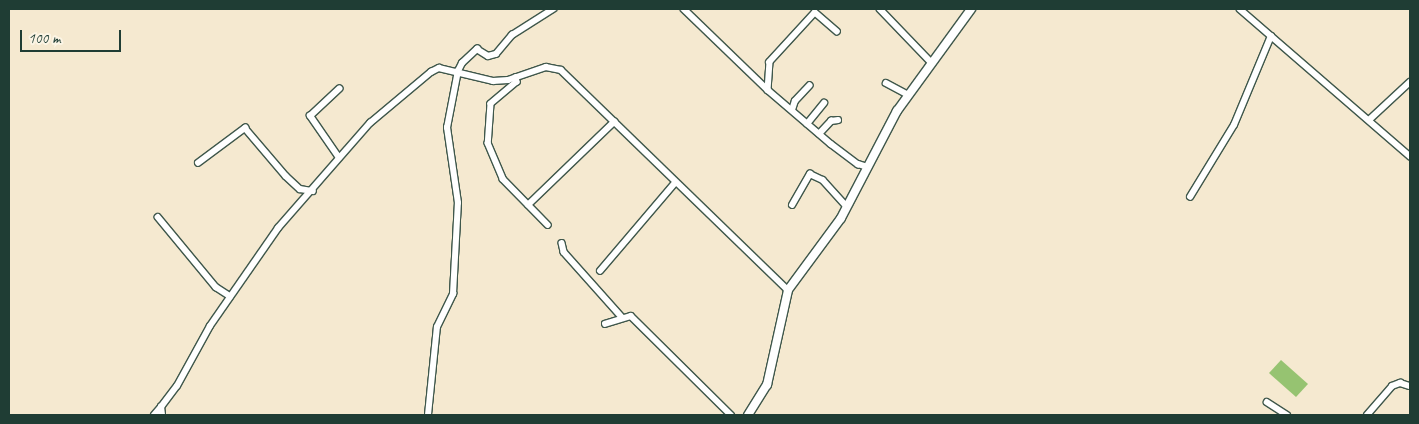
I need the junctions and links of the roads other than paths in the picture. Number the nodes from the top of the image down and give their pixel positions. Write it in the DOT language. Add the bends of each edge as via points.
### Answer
graph roads {
  1 [pos="553,9"];
  2 [pos="684,9"];
  3 [pos="880,9"];
  4 [pos="971,9"];
  5 [pos="1240,9"];
  6 [pos="813,11"];
  7 [pos="837,32"];
  8 [pos="1271,36"];
  9 [pos="931,62"];
  10 [pos="458,71"];
  11 [pos="516,77"];
  12 [pos="1410,82"];
  13 [pos="886,83"];
  14 [pos="809,86"];
  15 [pos="339,89"];
  16 [pos="768,90"];
  17 [pos="909,94"];
  18 [pos="824,103"];
  19 [pos="792,110"];
  20 [pos="838,120"];
  21 [pos="1369,120"];
  22 [pos="614,122"];
  23 [pos="807,124"];
  24 [pos="819,134"];
  25 [pos="1410,156"];
  26 [pos="339,158"];
  27 [pos="198,163"];
  28 [pos="868,167"];
  29 [pos="675,183"];
  30 [pos="313,191"];
  31 [pos="1190,197"];
  32 [pos="528,205"];
  33 [pos="792,205"];
  34 [pos="847,207"];
  35 [pos="158,217"];
  36 [pos="548,225"];
  37 [pos="562,243"];
  38 [pos="600,271"];
  39 [pos="788,290"];
  40 [pos="230,296"];
  41 [pos="622,317"];
  42 [pos="605,324"];
  43 [pos="1410,386"];
  44 [pos="1267,402"];
  45 [pos="161,407"];
  46 [pos="154,415"];
  47 [pos="162,415"];
  48 [pos="428,415"];
  49 [pos="731,415"];
  50 [pos="748,415"];
  51 [pos="1287,415"];
  52 [pos="1367,415"];
  1 -- 10 [label="street" via="512,35 496,54 488,56 477,49"];
  2 -- 16 [label="street"];
  3 -- 9 [label="street"];
  4 -- 9 [label="street"];
  5 -- 8 [label="street"];
  6 -- 7 [label="street"];
  6 -- 16 [label="street" via="770,62"];
  8 -- 21 [label="street"];
  8 -- 31 [label="street" via="1234,124"];
  9 -- 17 [label="street"];
  10 -- 11 [label="street" via="493,81"];
  10 -- 26 [label="street" via="439,68 431,72 370,123"];
  10 -- 48 [label="street" via="447,128 458,203 454,286 451,300 437,327"];
  11 -- 22 [label="street" via="546,67 561,70"];
  11 -- 32 [label="street" via="517,82 491,104 488,143 503,180"];
  12 -- 21 [label="street"];
  13 -- 17 [label="street"];
  14 -- 19 [label="street" via="803,90"];
  15 -- 26 [label="street" via="310,116"];
  16 -- 19 [label="street"];
  17 -- 28 [label="street"];
  18 -- 23 [label="street"];
  19 -- 23 [label="street"];
  20 -- 24 [label="street" via="831,121"];
  21 -- 25 [label="street"];
  22 -- 29 [label="street"];
  22 -- 32 [label="street"];
  23 -- 24 [label="street"];
  24 -- 28 [label="street" via="858,164"];
  26 -- 30 [label="street"];
  27 -- 30 [label="street" via="245,128 300,189"];
  28 -- 34 [label="street"];
  29 -- 38 [label="street"];
  29 -- 39 [label="street"];
  30 -- 40 [label="street" via="278,228"];
  32 -- 36 [label="street"];
  33 -- 34 [label="street" via="810,174 823,180"];
  34 -- 39 [label="street"];
  35 -- 40 [label="street" via="216,286"];
  37 -- 41 [label="street" via="564,252"];
  39 -- 50 [label="street" via="781,310 774,362 763,393"];
  40 -- 45 [label="street" via="178,386"];
  41 -- 42 [label="street"];
  41 -- 49 [label="street" via="631,316 636,320"];
  43 -- 52 [label="street" via="1400,383 1392,386"];
  44 -- 51 [label="street"];
  45 -- 46 [label="street"];
  45 -- 47 [label="street"];
}
